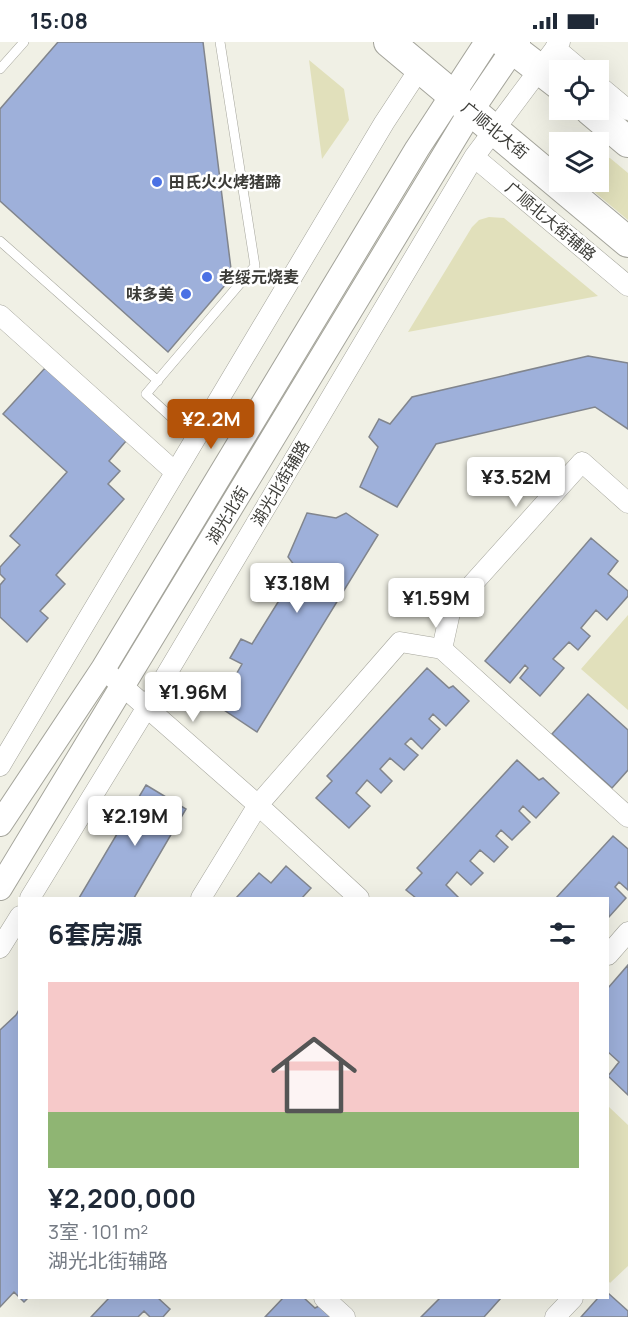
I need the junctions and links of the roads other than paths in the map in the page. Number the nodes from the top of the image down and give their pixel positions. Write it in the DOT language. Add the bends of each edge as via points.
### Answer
graph roads {
  1 [pos="24,42"];
  2 [pos="220,42"];
  3 [pos="389,42"];
  4 [pos="506,44"];
  5 [pos="551,60"];
  6 [pos="549,64"];
  7 [pos="420,68"];
  8 [pos="0,69"];
  9 [pos="609,94"];
  10 [pos="628,110"];
  11 [pos="472,111"];
  12 [pos="602,120"];
  13 [pos="628,142"];
  14 [pos="609,147"];
  15 [pos="628,148"];
  16 [pos="474,157"];
  17 [pos="581,192"];
  18 [pos="588,208"];
  19 [pos="0,242"];
  20 [pos="628,242"];
  21 [pos="628,286"];
  22 [pos="0,315"];
  23 [pos="158,381"];
  24 [pos="195,439"];
  25 [pos="176,472"];
  26 [pos="628,503"];
  27 [pos="441,649"];
  28 [pos="103,669"];
  29 [pos="123,686"];
  30 [pos="147,707"];
  31 [pos="0,766"];
  32 [pos="258,806"];
  33 [pos="625,808"];
  34 [pos="0,824"];
  35 [pos="0,888"];
  36 [pos="31,897"];
  37 [pos="202,897"];
  38 [pos="358,897"];
  39 [pos="18,919"];
  40 [pos="628,932"];
  41 [pos="0,948"];
  42 [pos="609,954"];
  43 [pos="325,1299"];
  44 [pos="572,1299"];
  45 [pos="345,1317"];
  46 [pos="555,1317"];
  1 -- 8 [label="lane"];
  2 -- 23 [label="lane" via="255,266"];
  3 -- 7 [label="main road, 广顺北大街"];
  4 -- 5 [label="main road"];
  4 -- 11 [label="street"];
  6 -- 11 [label="street, 湖光北街辅路"];
  7 -- 11 [label="main road, 广顺北大街"];
  7 -- 24 [label="street"];
  9 -- 10 [label="street"];
  11 -- 16 [label="street, 湖光北街辅路"];
  11 -- 18 [label="main road, 广顺北大街"];
  11 -- 28 [label="street, 湖光北街"];
  11 -- 29 [label="street, 湖光北街"];
  12 -- 13 [label="main road"];
  14 -- 15 [label="main road"];
  16 -- 21 [label="street, 广顺北大街辅路"];
  16 -- 30 [label="street, 湖光北街辅路"];
  17 -- 18 [label="main road"];
  18 -- 20 [label="main road, 广顺北大街"];
  19 -- 23 [label="lane"];
  22 -- 25 [label="street"];
  23 -- 24 [label="lane" via="146,394"];
  24 -- 25 [label="street"];
  25 -- 31 [label="street"];
  26 -- 27 [label="street" via="582,462 451,608"];
  27 -- 32 [label="street" via="400,642"];
  27 -- 33 [label="street"];
  28 -- 29 [label="street"];
  28 -- 34 [label="street, 湖光北街"];
  29 -- 30 [label="street"];
  29 -- 35 [label="street, 湖光北街"];
  30 -- 32 [label="street"];
  30 -- 36 [label="street, 湖光北街辅路"];
  32 -- 37 [label="street"];
  32 -- 38 [label="street"];
  39 -- 41 [label="street"];
  40 -- 42 [label="street"];
  43 -- 45 [label="street"];
  44 -- 46 [label="street"];
}
